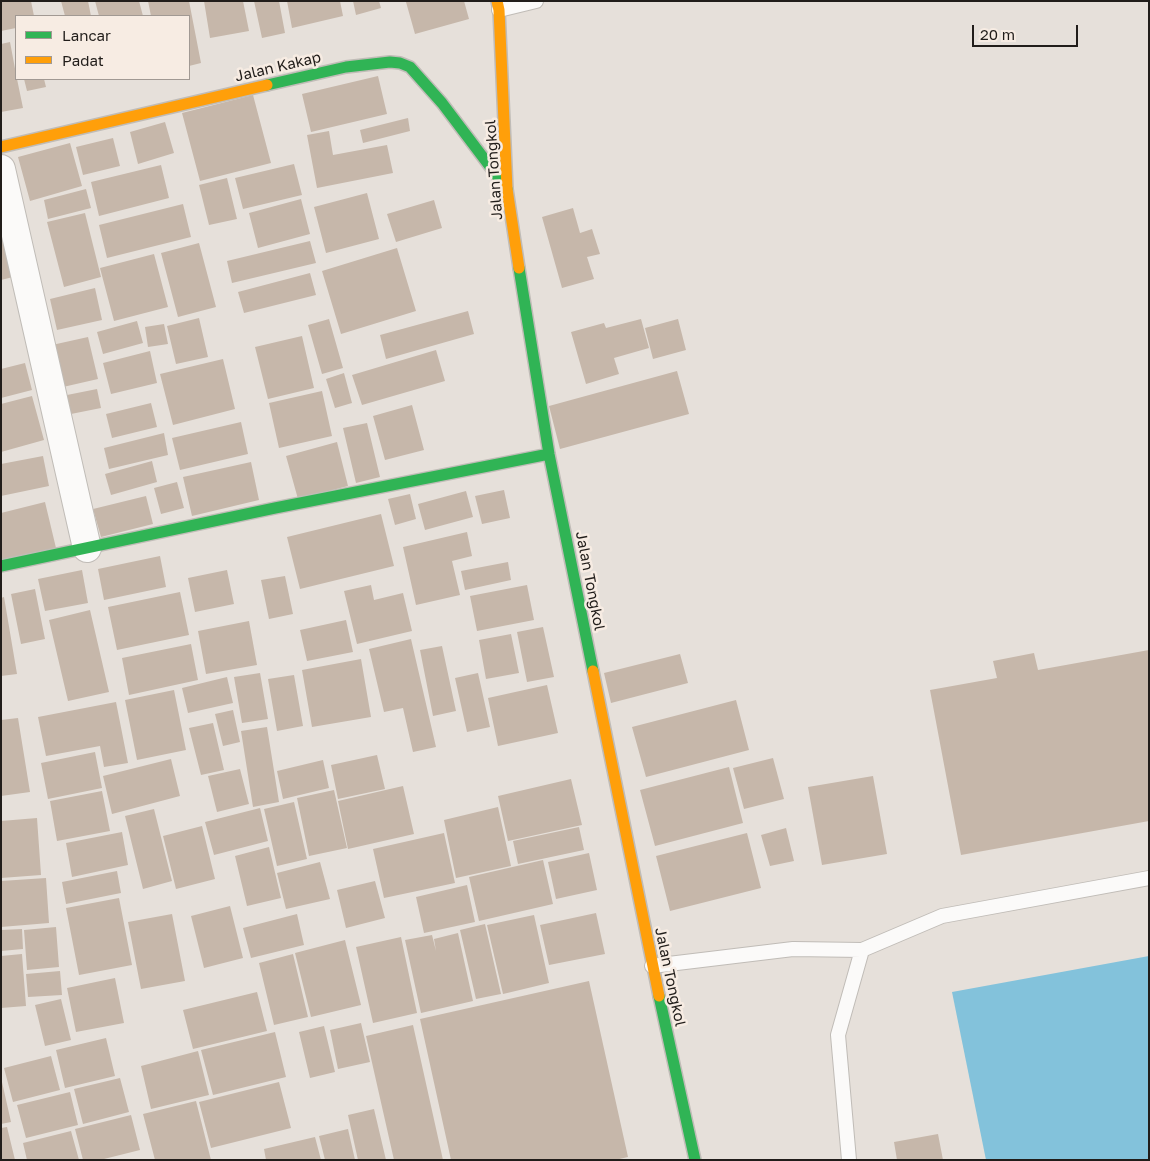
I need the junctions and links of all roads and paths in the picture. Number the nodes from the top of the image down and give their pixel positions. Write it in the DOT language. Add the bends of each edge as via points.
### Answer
graph roads {
  1 [pos="536,1"];
  2 [pos="498,5"];
  3 [pos="1,147"];
  4 [pos="1,169"];
  5 [pos="507,189"];
  6 [pos="549,454"];
  7 [pos="87,548"];
  8 [pos="1,566"];
  9 [pos="1149,878"];
  10 [pos="862,950"];
  11 [pos="652,966"];
  12 [pos="695,1160"];
  13 [pos="849,1160"];
  1 -- 2 [label="lane"];
  2 -- 5 [label="main road, Jalan Tongkol"];
  3 -- 5 [label="main road, Jalan Kakap" via="346,67 390,62 410,67 442,103"];
  4 -- 7 [label="street"];
  5 -- 6 [label="main road, Jalan Tongkol"];
  6 -- 7 [label="main road"];
  6 -- 11 [label="main road, Jalan Tongkol"];
  7 -- 8 [label="main road"];
  9 -- 10 [label="lane" via="942,916"];
  10 -- 11 [label="lane" via="792,949"];
  10 -- 13 [label="lane" via="838,1035"];
  11 -- 12 [label="main road, Jalan Tongkol"];
}
